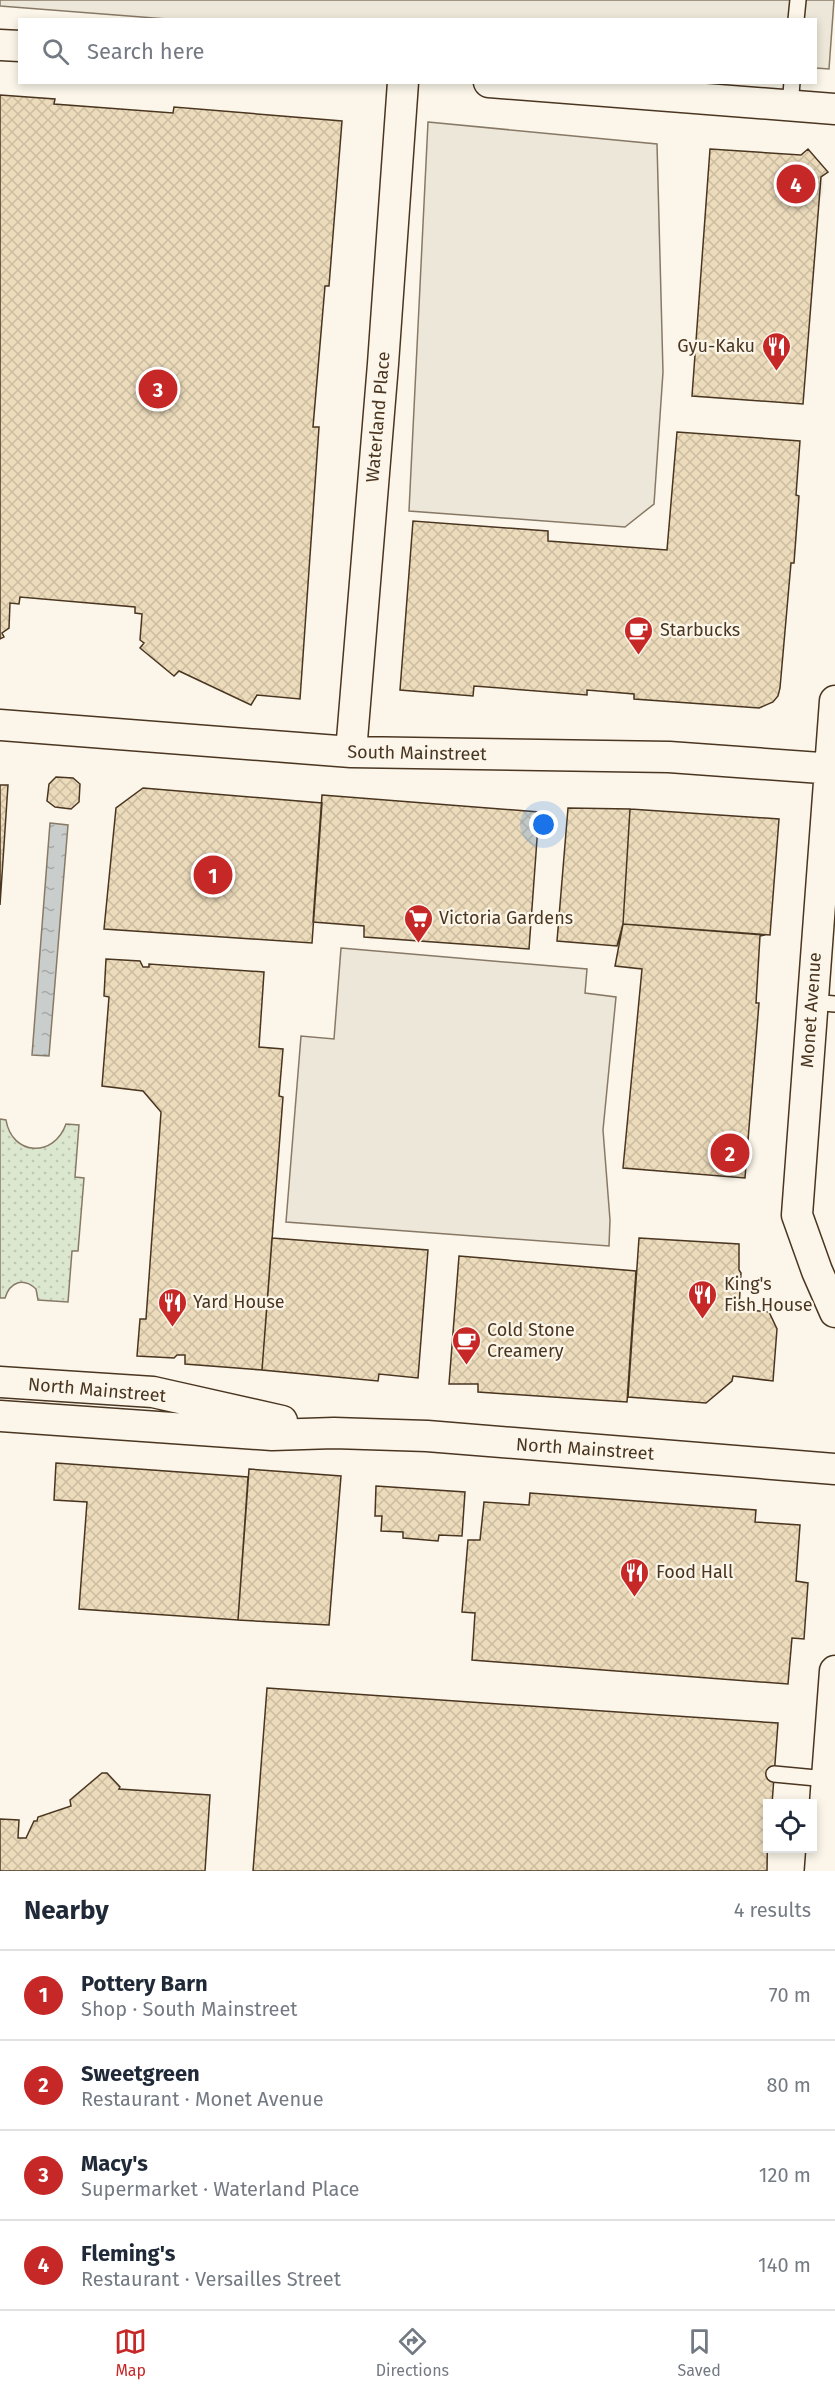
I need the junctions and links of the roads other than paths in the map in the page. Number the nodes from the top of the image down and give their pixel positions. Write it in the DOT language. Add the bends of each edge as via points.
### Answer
graph roads {
  1 [pos="798,0"];
  2 [pos="796,18"];
  3 [pos="0,45"];
  4 [pos="18,46"];
  5 [pos="403,84"];
  6 [pos="539,84"];
  7 [pos="791,94"];
  8 [pos="835,109"];
  9 [pos="835,702"];
  10 [pos="0,725"];
  11 [pos="351,752"];
  12 [pos="832,769"];
  13 [pos="823,1003"];
  14 [pos="835,1312"];
  15 [pos="0,1382"];
  16 [pos="0,1416"];
  17 [pos="334,1433"];
  18 [pos="835,1469"];
  19 [pos="835,1671"];
  20 [pos="774,1774"];
  21 [pos="827,1779"];
  22 [pos="820,1871"];
  1 -- 2 [label="lane"];
  3 -- 4 [label="street"];
  5 -- 11 [label="street, Waterland Place"];
  6 -- 7 [label="street"];
  7 -- 8 [label="street"];
  9 -- 12 [label="street, Monet Avenue"];
  10 -- 11 [label="street, South Mainstreet"];
  11 -- 12 [label="street, South Mainstreet" via="669,757"];
  12 -- 13 [label="street, Monet Avenue"];
  13 -- 14 [label="street, Monet Avenue" via="797,1215"];
  15 -- 17 [label="street, North Mainstreet" via="153,1392"];
  16 -- 17 [label="street, North Mainstreet" via="272,1435"];
  17 -- 18 [label="street, North Mainstreet" via="427,1436"];
  19 -- 21 [label="street"];
  20 -- 21 [label="lane"];
  21 -- 22 [label="street"];
}
